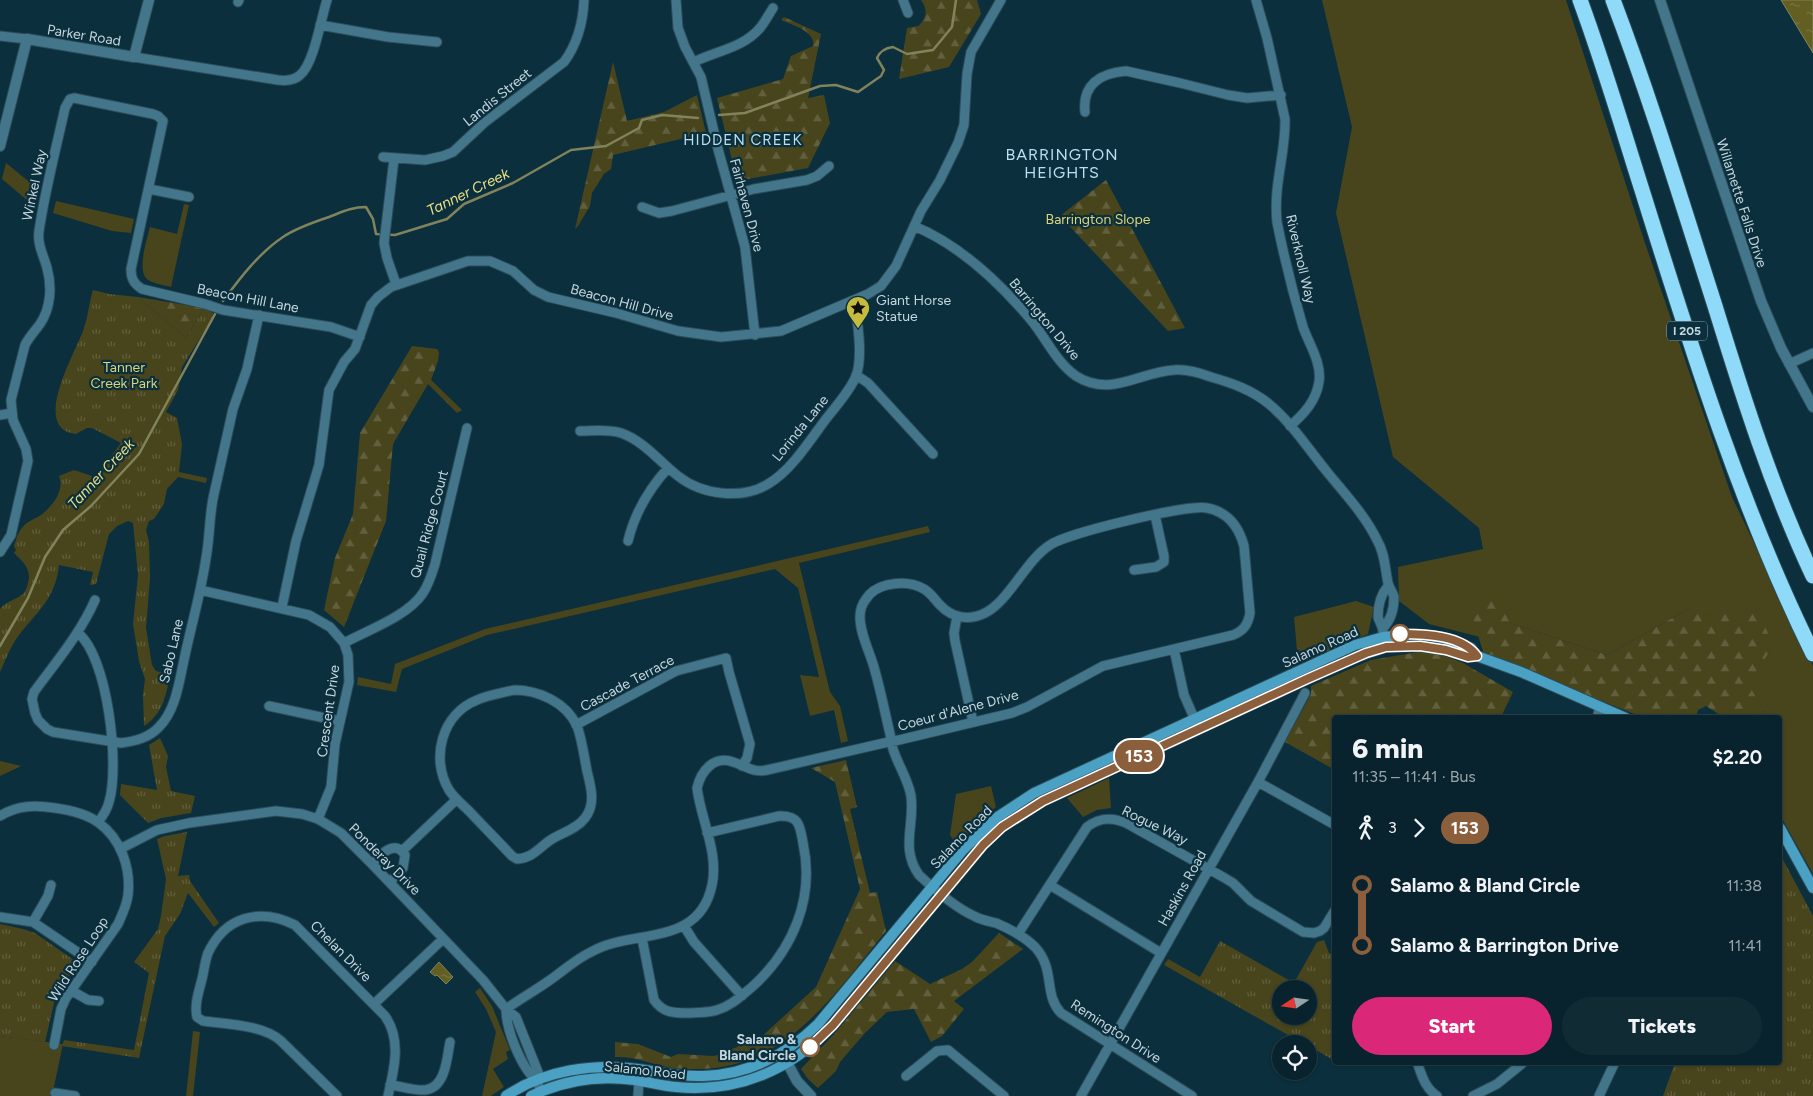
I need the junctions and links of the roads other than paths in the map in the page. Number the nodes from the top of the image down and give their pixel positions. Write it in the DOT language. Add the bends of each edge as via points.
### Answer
graph roads {
  1 [pos="148,0"];
  2 [pos="327,0"];
  3 [pos="584,0"];
  4 [pos="676,0"];
  5 [pos="903,0"];
  6 [pos="1256,0"];
  7 [pos="1580,0"];
  8 [pos="1613,0"];
  9 [pos="1660,0"];
  10 [pos="998,1"];
  11 [pos="772,8"];
  12 [pos="908,13"];
  13 [pos="320,25"];
  14 [pos="0,36"];
  15 [pos="27,40"];
  16 [pos="437,42"];
  17 [pos="138,57"];
  18 [pos="694,62"];
  19 [pos="1280,95"];
  20 [pos="1085,112"];
  21 [pos="0,146"];
  22 [pos="383,157"];
  23 [pos="394,158"];
  24 [pos="829,166"];
  25 [pos="149,189"];
  26 [pos="730,195"];
  27 [pos="189,196"];
  28 [pos="642,207"];
  29 [pos="914,226"];
  30 [pos="133,281"];
  31 [pos="396,284"];
  32 [pos="853,301"];
  33 [pos="259,315"];
  34 [pos="755,335"];
  35 [pos="360,337"];
  36 [pos="1813,352"];
  37 [pos="1789,364"];
  38 [pos="856,375"];
  39 [pos="1813,408"];
  40 [pos="12,413"];
  41 [pos="0,415"];
  42 [pos="1290,426"];
  43 [pos="467,428"];
  44 [pos="580,431"];
  45 [pos="933,454"];
  46 [pos="668,468"];
  47 [pos="1155,515"];
  48 [pos="628,541"];
  49 [pos="0,552"];
  50 [pos="1134,570"];
  51 [pos="1813,576"];
  52 [pos="200,590"];
  53 [pos="95,600"];
  54 [pos="282,607"];
  55 [pos="957,616"];
  56 [pos="78,633"];
  57 [pos="1384,637"];
  58 [pos="344,643"];
  59 [pos="1174,649"];
  60 [pos="1813,654"];
  61 [pos="1305,693"];
  62 [pos="269,706"];
  63 [pos="1600,706"];
  64 [pos="1598,715"];
  65 [pos="1620,715"];
  66 [pos="339,721"];
  67 [pos="973,722"];
  68 [pos="1197,724"];
  69 [pos="576,725"];
  70 [pos="111,741"];
  71 [pos="891,742"];
  72 [pos="742,766"];
  73 [pos="1258,782"];
  74 [pos="457,799"];
  75 [pos="0,816"];
  76 [pos="318,819"];
  77 [pos="98,822"];
  78 [pos="1332,823"];
  79 [pos="1782,832"];
  80 [pos="707,833"];
  81 [pos="120,849"];
  82 [pos="402,851"];
  83 [pos="372,864"];
  84 [pos="1208,868"];
  85 [pos="390,882"];
  86 [pos="1050,884"];
  87 [pos="51,885"];
  88 [pos="933,887"];
  89 [pos="1813,888"];
  90 [pos="942,894"];
  91 [pos="1332,915"];
  92 [pos="0,917"];
  93 [pos="34,922"];
  94 [pos="684,926"];
  95 [pos="1018,934"];
  96 [pos="642,938"];
  97 [pos="443,939"];
  98 [pos="1161,953"];
  99 [pos="92,962"];
  100 [pos="72,991"];
  101 [pos="742,996"];
  102 [pos="99,1001"];
  103 [pos="374,1004"];
  104 [pos="506,1009"];
  105 [pos="450,1042"];
  106 [pos="1110,1044"];
  107 [pos="54,1045"];
  108 [pos="782,1053"];
  109 [pos="787,1064"];
  110 [pos="1418,1065"];
  111 [pos="1520,1065"];
  112 [pos="1614,1065"];
  113 [pos="906,1076"];
  114 [pos="537,1081"];
  115 [pos="639,1081"];
  116 [pos="390,1085"];
  117 [pos="1426,1092"];
  118 [pos="55,1093"];
  119 [pos="536,1094"];
  120 [pos="75,1096"];
  121 [pos="337,1096"];
  122 [pos="388,1096"];
  123 [pos="506,1096"];
  124 [pos="638,1096"];
  125 [pos="811,1096"];
  126 [pos="1004,1096"];
  127 [pos="1081,1096"];
  128 [pos="1192,1096"];
  129 [pos="1437,1096"];
  130 [pos="1473,1096"];
  131 [pos="1599,1096"];
  1 -- 17 [label="street"];
  2 -- 13 [label="street"];
  3 -- 23 [label="street, Landis Street" via="578,37 564,62 484,122 453,152 434,159"];
  4 -- 18 [label="street, Fairhaven Drive" via="678,28"];
  5 -- 12 [label="street"];
  6 -- 19 [label="street, Riverknoll Way"];
  7 -- 60 [label="highway, I 205" via="1733,468"];
  8 -- 51 [label="highway, I 205" via="1745,401"];
  9 -- 37 [label="street, Willamette Falls Drive" via="1760,301"];
  10 -- 29 [label="street, Beacon Hill Drive" via="971,52 963,129"];
  11 -- 18 [label="street" via="761,27 750,37"];
  13 -- 16 [label="street"];
  13 -- 17 [label="street, Parker Road" via="304,72 284,81"];
  14 -- 15 [label="street"];
  15 -- 17 [label="street, Parker Road"];
  15 -- 21 [label="street, Parker Road"];
  18 -- 26 [label="street, Fairhaven Drive" via="701,77"];
  19 -- 20 [label="street" via="1247,98 1180,82 1117,72 1101,77 1088,88"];
  19 -- 42 [label="street, Riverknoll Way" via="1285,128 1278,175 1277,222 1303,326 1319,371 1313,400 1306,412"];
  22 -- 23 [label="street, Landis Street"];
  23 -- 31 [label="street" via="384,243"];
  24 -- 26 [label="street" via="807,180"];
  25 -- 27 [label="street"];
  25 -- 30 [label="street, Winkel Way" via="131,270"];
  25 -- 40 [label="street, Winkel Way" via="162,118 70,99 65,108 38,233 49,277 48,302 41,323 25,345 12,397"];
  26 -- 28 [label="street" via="672,212 660,213"];
  26 -- 34 [label="street, Fairhaven Drive" via="746,251"];
  29 -- 32 [label="street, Beacon Hill Drive" via="886,280 875,290"];
  29 -- 42 [label="street, Barrington Drive" via="951,245 1002,289 1032,321 1060,361 1078,377 1094,384 1111,385 1160,372 1189,371 1228,382 1254,394"];
  30 -- 33 [label="street, Beacon Hill Lane" via="142,289 163,295"];
  31 -- 34 [label="street, Beacon Hill Drive" via="468,261 490,261 513,271 534,290 548,297 689,334 718,337"];
  31 -- 35 [label="street, Beacon Hill Drive" via="371,305"];
  32 -- 34 [label="street, Beacon Hill Drive" via="788,329"];
  32 -- 38 [label="street" via="859,334"];
  33 -- 35 [label="street, Beacon Hill Lane" via="331,327"];
  33 -- 52 [label="street, Sabo Lane" via="212,503"];
  35 -- 54 [label="street, Beacon Hill Drive" via="329,390 319,465 296,541"];
  36 -- 37 [label="street"];
  37 -- 39 [label="street, Willamette Falls Drive"];
  38 -- 45 [label="street" via="868,383"];
  38 -- 46 [label="street, Lorinda Lane" via="794,462 768,484 740,492 717,493 680,478"];
  40 -- 41 [label="street"];
  40 -- 49 [label="street, Winkel Way" via="28,461 11,535"];
  42 -- 57 [label="street, Barrington Drive" via="1369,525 1378,541 1388,586 1380,601 1378,618"];
  43 -- 58 [label="street, Quail Ridge Court" via="436,561 424,593 400,613"];
  44 -- 46 [label="street, Lorinda Lane" via="620,433 641,444"];
  46 -- 48 [label="street" via="644,498"];
  47 -- 50 [label="street" via="1164,562 1156,567"];
  47 -- 55 [label="street, Coeur d'Alene Drive" via="1056,541 1041,552 989,610 970,617"];
  47 -- 59 [label="street, Coeur d'Alene Drive" via="1195,507 1213,509 1234,524 1244,546 1250,614 1246,625 1232,636"];
  52 -- 54 [label="street, Crescent Drive"];
  52 -- 70 [label="street, Sabo Lane" via="169,714 159,727 143,738"];
  53 -- 56 [label="street, Sabo Lane"];
  54 -- 58 [label="street, Crescent Drive" via="320,619"];
  55 -- 67 [label="street" via="955,642"];
  55 -- 71 [label="street, Remington Drive" via="946,611 924,589 905,582 876,589 863,603 862,629"];
  56 -- 70 [label="street" via="95,657 107,705"];
  56 -- 70 [label="street, Sabo Lane" via="34,692 32,707 38,720 53,732"];
  57 -- 63 [label="main road, Salamo Road" via="1416,634 1442,638 1471,648 1477,656"];
  57 -- 68 [label="main road, Salamo Road" via="1355,645"];
  58 -- 66 [label="street, Crescent Drive" via="350,667"];
  59 -- 67 [label="street, Coeur d'Alene Drive" via="1103,666 1027,707"];
  59 -- 68 [label="street" via="1184,695"];
  61 -- 73 [label="street, Haskins Road"];
  62 -- 66 [label="street"];
  63 -- 64 [label="street"];
  63 -- 65 [label="main road, Salamo Road"];
  66 -- 76 [label="street, Crescent Drive" via="331,787"];
  67 -- 71 [label="street, Coeur d'Alene Drive"];
  68 -- 88 [label="main road, Salamo Road" via="1022,800 981,832"];
  68 -- 90 [label="main road, Salamo Road" via="1022,814 989,839"];
  69 -- 72 [label="street, Cascade Terrace" via="676,671 726,658 750,744"];
  69 -- 74 [label="street, Cascade Terrace" via="555,701 526,690 486,697 464,707 451,720 440,748 442,775"];
  69 -- 74 [label="street, Cascade Terrace" via="592,793 589,811 580,824 551,839 530,857 517,860"];
  70 -- 77 [label="street" via="113,774 109,802"];
  71 -- 72 [label="street, Coeur d'Alene Drive" via="760,772"];
  71 -- 88 [label="street, Remington Drive" via="912,803 911,860 919,875"];
  72 -- 80 [label="street, Coeur d'Alene Drive" via="722,760 711,764 701,775 697,788"];
  73 -- 78 [label="street"];
  73 -- 84 [label="street, Haskins Road"];
  74 -- 82 [label="street"];
  75 -- 77 [label="street, Wild Rose Loop" via="14,808 37,805 70,810"];
  76 -- 81 [label="street, Ponderay Drive" via="276,812 189,823 157,830"];
  76 -- 83 [label="street, Ponderay Drive" via="341,833"];
  77 -- 81 [label="street, Wild Rose Loop"];
  79 -- 89 [label="main road"];
  80 -- 94 [label="street, Coeur d'Alene Drive" via="713,862 712,885 704,905"];
  80 -- 101 [label="street" via="774,817 791,817 798,824 806,855 805,899 793,931 776,962"];
  81 -- 99 [label="street, Wild Rose Loop" via="129,880 128,897 118,924"];
  82 -- 83 [label="street" via="391,848"];
  82 -- 85 [label="street" via="405,855 403,868"];
  83 -- 85 [label="street, Ponderay Drive"];
  84 -- 86 [label="street, Rogue Way" via="1128,824 1109,818 1087,827"];
  84 -- 91 [label="street, Rogue Way" via="1233,883 1251,901 1304,932 1314,934 1320,931"];
  84 -- 98 [label="street, Haskins Road"];
  85 -- 97 [label="street, Ponderay Drive"];
  86 -- 95 [label="street, Rogue Way"];
  86 -- 98 [label="street"];
  87 -- 93 [label="street"];
  88 -- 90 [label="street, Remington Drive"];
  88 -- 108 [label="main road, Salamo Road" via="827,1015"];
  90 -- 95 [label="street, Remington Drive" via="972,916"];
  90 -- 109 [label="main road, Salamo Road" via="833,1025"];
  92 -- 93 [label="street"];
  93 -- 99 [label="street"];
  94 -- 96 [label="street, Coeur d'Alene Drive"];
  94 -- 101 [label="street" via="694,942"];
  95 -- 106 [label="street, Remington Drive" via="1034,947 1046,964 1055,1007"];
  96 -- 101 [label="street" via="654,1000 664,1010 676,1013 712,1011 726,1007"];
  96 -- 104 [label="street, Coeur d'Alene Drive" via="612,943 590,952"];
  97 -- 103 [label="street"];
  97 -- 104 [label="street, Ponderay Drive"];
  98 -- 106 [label="street, Haskins Road"];
  99 -- 100 [label="street, Wild Rose Loop"];
  100 -- 102 [label="street" via="88,1000"];
  100 -- 107 [label="street, Wild Rose Loop" via="60,1009"];
  103 -- 116 [label="street, Chelan Drive" via="386,1016 393,1031 395,1053"];
  103 -- 121 [label="street, Chelan Drive" via="295,925 276,917 255,916 229,926 207,955 196,1005 197,1017 203,1021 272,1034"];
  104 -- 114 [label="street, Ponderay Drive" via="516,1017 538,1072"];
  105 -- 116 [label="street" via="441,1080 435,1086 425,1090"];
  106 -- 127 [label="street, Haskins Road"];
  106 -- 128 [label="street, Remington Drive"];
  108 -- 109 [label="street"];
  108 -- 114 [label="main road, Salamo Road" via="750,1068 709,1076 601,1067 570,1071"];
  109 -- 115 [label="main road, Salamo Road" via="758,1077 721,1086 682,1088"];
  109 -- 125 [label="street"];
  110 -- 117 [label="street"];
  111 -- 130 [label="street" via="1497,1084"];
  112 -- 131 [label="street"];
  113 -- 126 [label="street" via="937,1052 948,1050"];
  114 -- 119 [label="street, Ponderay Drive"];
  114 -- 123 [label="main road, Salamo Road"];
  115 -- 119 [label="main road, Salamo Road" via="594,1078"];
  115 -- 124 [label="street"];
  116 -- 122 [label="street, Chelan Drive"];
  117 -- 129 [label="street"];
  118 -- 120 [label="street"];
}
